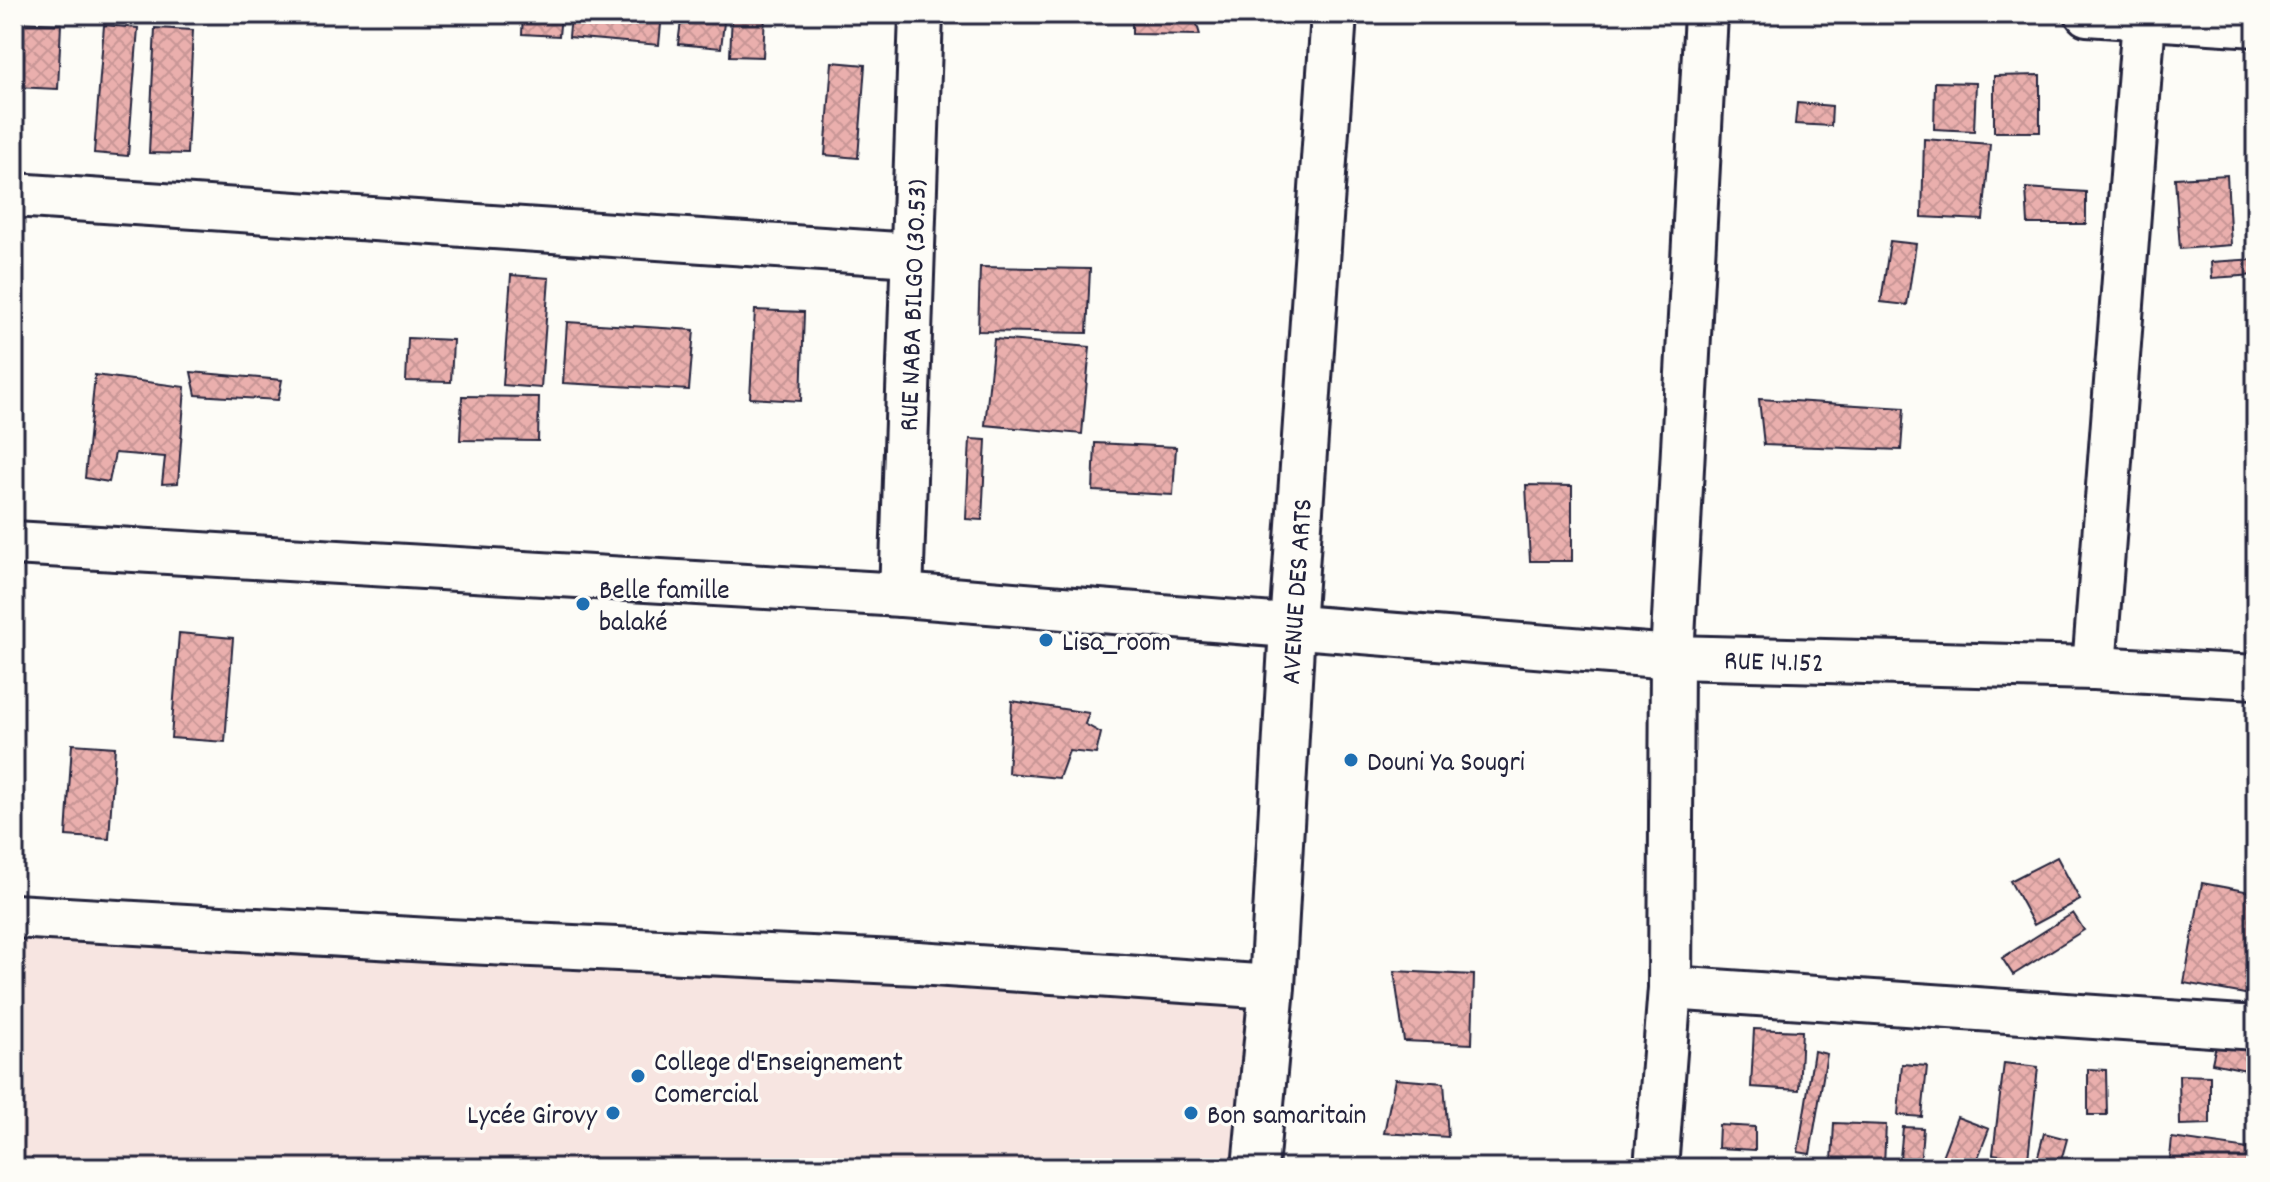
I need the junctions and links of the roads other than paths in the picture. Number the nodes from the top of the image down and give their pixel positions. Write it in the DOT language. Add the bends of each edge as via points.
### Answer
graph roads {
  1 [pos="921,14"];
  2 [pos="1334,14"];
  3 [pos="1706,14"];
  4 [pos="2087,14"];
  5 [pos="2144,19"];
  6 [pos="2256,25"];
  7 [pos="14,195"];
  8 [pos="912,255"];
  9 [pos="14,543"];
  10 [pos="901,595"];
  11 [pos="1292,627"];
  12 [pos="1672,657"];
  13 [pos="2094,668"];
  14 [pos="2256,677"];
  15 [pos="14,916"];
  16 [pos="1272,987"];
  17 [pos="1670,988"];
  18 [pos="2256,1028"];
  19 [pos="1255,1168"];
  20 [pos="1656,1168"];
  1 -- 8 [label="street, RUE NABA BILGO (30.53)"];
  2 -- 11 [label="street, AVENUE DES ARTS"];
  3 -- 12 [label="street"];
  4 -- 5 [label="street"];
  5 -- 6 [label="street"];
  5 -- 13 [label="street"];
  7 -- 8 [label="street"];
  8 -- 10 [label="street, RUE NABA BILGO (30.53)"];
  9 -- 10 [label="street, RUE 14.152"];
  10 -- 11 [label="street, RUE 14.152"];
  11 -- 12 [label="street, RUE 14.152"];
  11 -- 16 [label="street, AVENUE DES ARTS"];
  12 -- 13 [label="street, RUE 14.152"];
  12 -- 17 [label="street"];
  13 -- 14 [label="street, RUE 14.152"];
  15 -- 16 [label="street" via="918,963"];
  16 -- 19 [label="street, AVENUE DES ARTS"];
  17 -- 18 [label="street"];
  17 -- 20 [label="street"];
}
